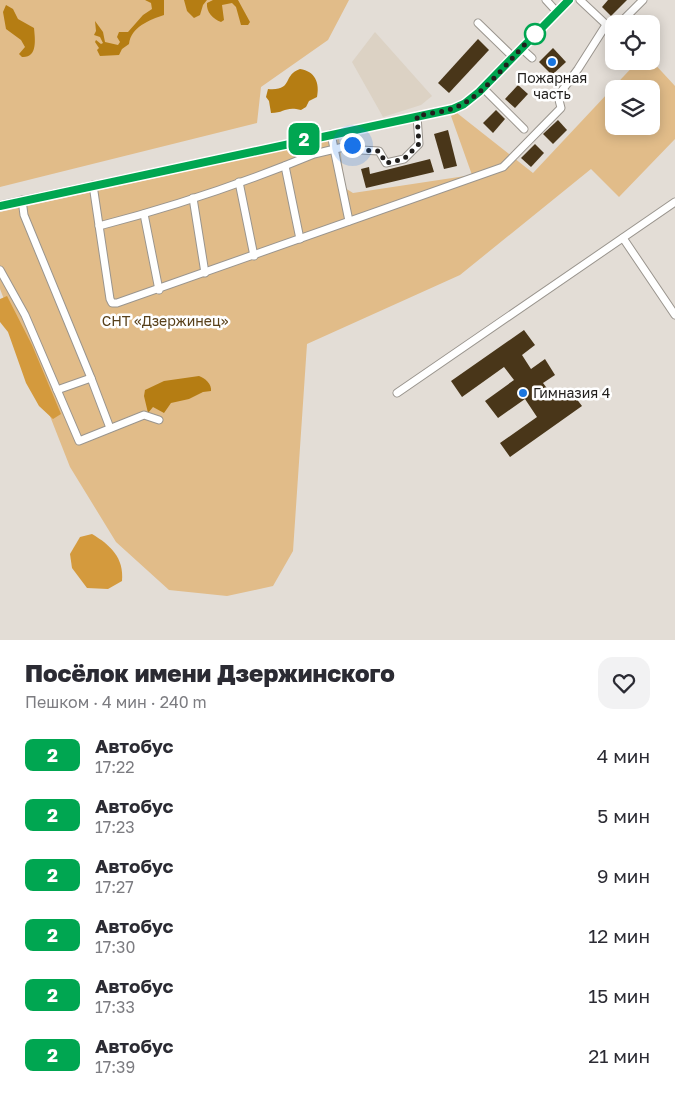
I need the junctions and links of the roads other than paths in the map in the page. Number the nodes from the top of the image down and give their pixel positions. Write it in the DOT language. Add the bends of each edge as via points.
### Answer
graph roads {
  1 [pos="546,0"];
  2 [pos="569,0"];
  3 [pos="580,0"];
  4 [pos="643,0"];
  5 [pos="557,12"];
  6 [pos="628,15"];
  7 [pos="478,23"];
  8 [pos="605,24"];
  9 [pos="605,27"];
  10 [pos="521,48"];
  11 [pos="513,57"];
  12 [pos="532,58"];
  13 [pos="483,88"];
  14 [pos="417,116"];
  15 [pos="524,129"];
  16 [pos="331,134"];
  17 [pos="334,148"];
  18 [pos="285,166"];
  19 [pos="239,182"];
  20 [pos="93,185"];
  21 [pos="192,198"];
  22 [pos="22,200"];
  23 [pos="675,202"];
  24 [pos="0,206"];
  25 [pos="144,214"];
  26 [pos="349,221"];
  27 [pos="99,226"];
  28 [pos="623,238"];
  29 [pos="300,239"];
  30 [pos="254,256"];
  31 [pos="0,270"];
  32 [pos="205,273"];
  33 [pos="159,290"];
  34 [pos="675,315"];
  35 [pos="91,378"];
  36 [pos="57,390"];
  37 [pos="397,393"];
  38 [pos="159,420"];
  39 [pos="110,428"];
  1 -- 5 [label="street"];
  2 -- 5 [label="street"];
  3 -- 8 [label="street"];
  4 -- 6 [label="street"];
  5 -- 10 [label="street"];
  7 -- 11 [label="street"];
  9 -- 26 [label="street" via="558,96 560,108 503,166"];
  10 -- 11 [label="street"];
  10 -- 12 [label="street"];
  11 -- 13 [label="street"];
  13 -- 14 [label="street" via="459,106"];
  13 -- 15 [label="street"];
  14 -- 16 [label="street"];
  14 -- 17 [label="street" via="419,144 404,159 386,163 379,151 361,150 352,145"];
  16 -- 17 [label="street"];
  16 -- 20 [label="street"];
  17 -- 18 [label="street"];
  17 -- 26 [label="street"];
  18 -- 19 [label="street"];
  18 -- 29 [label="street"];
  19 -- 21 [label="street"];
  19 -- 30 [label="street"];
  20 -- 22 [label="street"];
  20 -- 27 [label="street"];
  21 -- 25 [label="street"];
  21 -- 32 [label="street"];
  22 -- 24 [label="street"];
  22 -- 35 [label="street" via="24,215"];
  23 -- 28 [label="street"];
  25 -- 27 [label="street"];
  25 -- 33 [label="street"];
  26 -- 29 [label="street"];
  27 -- 33 [label="street" via="112,303"];
  28 -- 34 [label="street"];
  28 -- 37 [label="street"];
  29 -- 30 [label="street"];
  30 -- 32 [label="street"];
  31 -- 36 [label="street" via="25,315"];
  32 -- 33 [label="street"];
  35 -- 36 [label="street"];
  35 -- 39 [label="street"];
  36 -- 39 [label="street" via="78,441"];
  38 -- 39 [label="street" via="144,415"];
}
